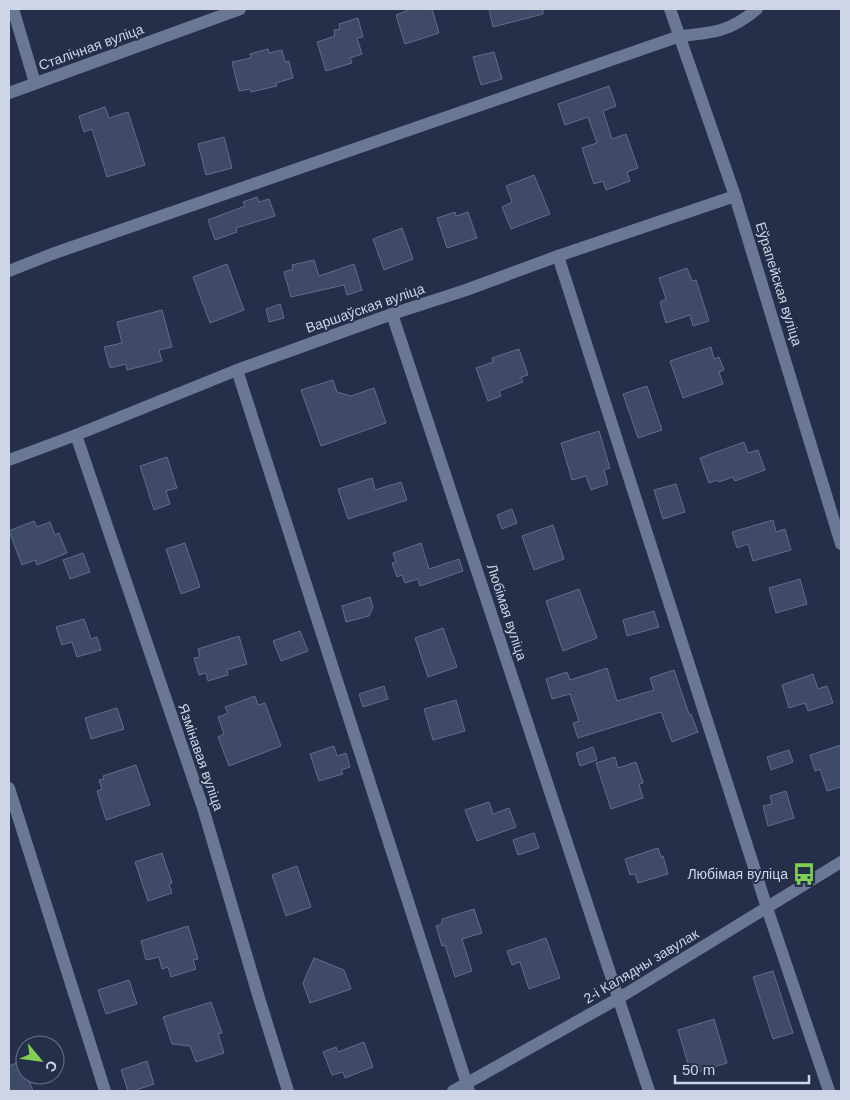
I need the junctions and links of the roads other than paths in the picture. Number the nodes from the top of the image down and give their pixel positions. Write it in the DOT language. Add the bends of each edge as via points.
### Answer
graph roads {
  1 [pos="13,9"];
  2 [pos="240,9"];
  3 [pos="670,9"];
  4 [pos="757,9"];
  5 [pos="680,36"];
  6 [pos="35,83"];
  7 [pos="9,93"];
  8 [pos="736,196"];
  9 [pos="558,256"];
  10 [pos="9,271"];
  11 [pos="392,314"];
  12 [pos="237,370"];
  13 [pos="76,435"];
  14 [pos="9,460"];
  15 [pos="841,544"];
  16 [pos="9,788"];
  17 [pos="841,862"];
  18 [pos="767,908"];
  19 [pos="619,998"];
  20 [pos="468,1087"];
  21 [pos="105,1091"];
  22 [pos="288,1091"];
  23 [pos="453,1091"];
  24 [pos="649,1091"];
  25 [pos="829,1091"];
  1 -- 6 [label="street"];
  2 -- 6 [label="street, Сталічная вуліца"];
  3 -- 5 [label="street, Еўрапейская вуліца"];
  4 -- 5 [label="street" via="729,28"];
  5 -- 8 [label="street, Еўрапейская вуліца"];
  5 -- 10 [label="street"];
  6 -- 7 [label="street, Сталічная вуліца"];
  8 -- 9 [label="street, Варшаўская вуліца"];
  8 -- 15 [label="street, Еўрапейская вуліца"];
  9 -- 11 [label="street, Варшаўская вуліца"];
  9 -- 18 [label="street"];
  11 -- 12 [label="street, Варшаўская вуліца"];
  11 -- 19 [label="street, Любімая вуліца"];
  12 -- 13 [label="street, Варшаўская вуліца"];
  12 -- 20 [label="street"];
  13 -- 14 [label="street, Варшаўская вуліца"];
  13 -- 22 [label="street, Язмінавая вуліца" via="203,808"];
  16 -- 21 [label="street"];
  17 -- 18 [label="street, 2-і Калядны завулак"];
  18 -- 19 [label="street, 2-і Калядны завулак"];
  18 -- 25 [label="street"];
  19 -- 20 [label="street, 2-і Калядны завулак"];
  19 -- 24 [label="street, Любімая вуліца"];
  20 -- 23 [label="street, 2-і Калядны завулак"];
}
